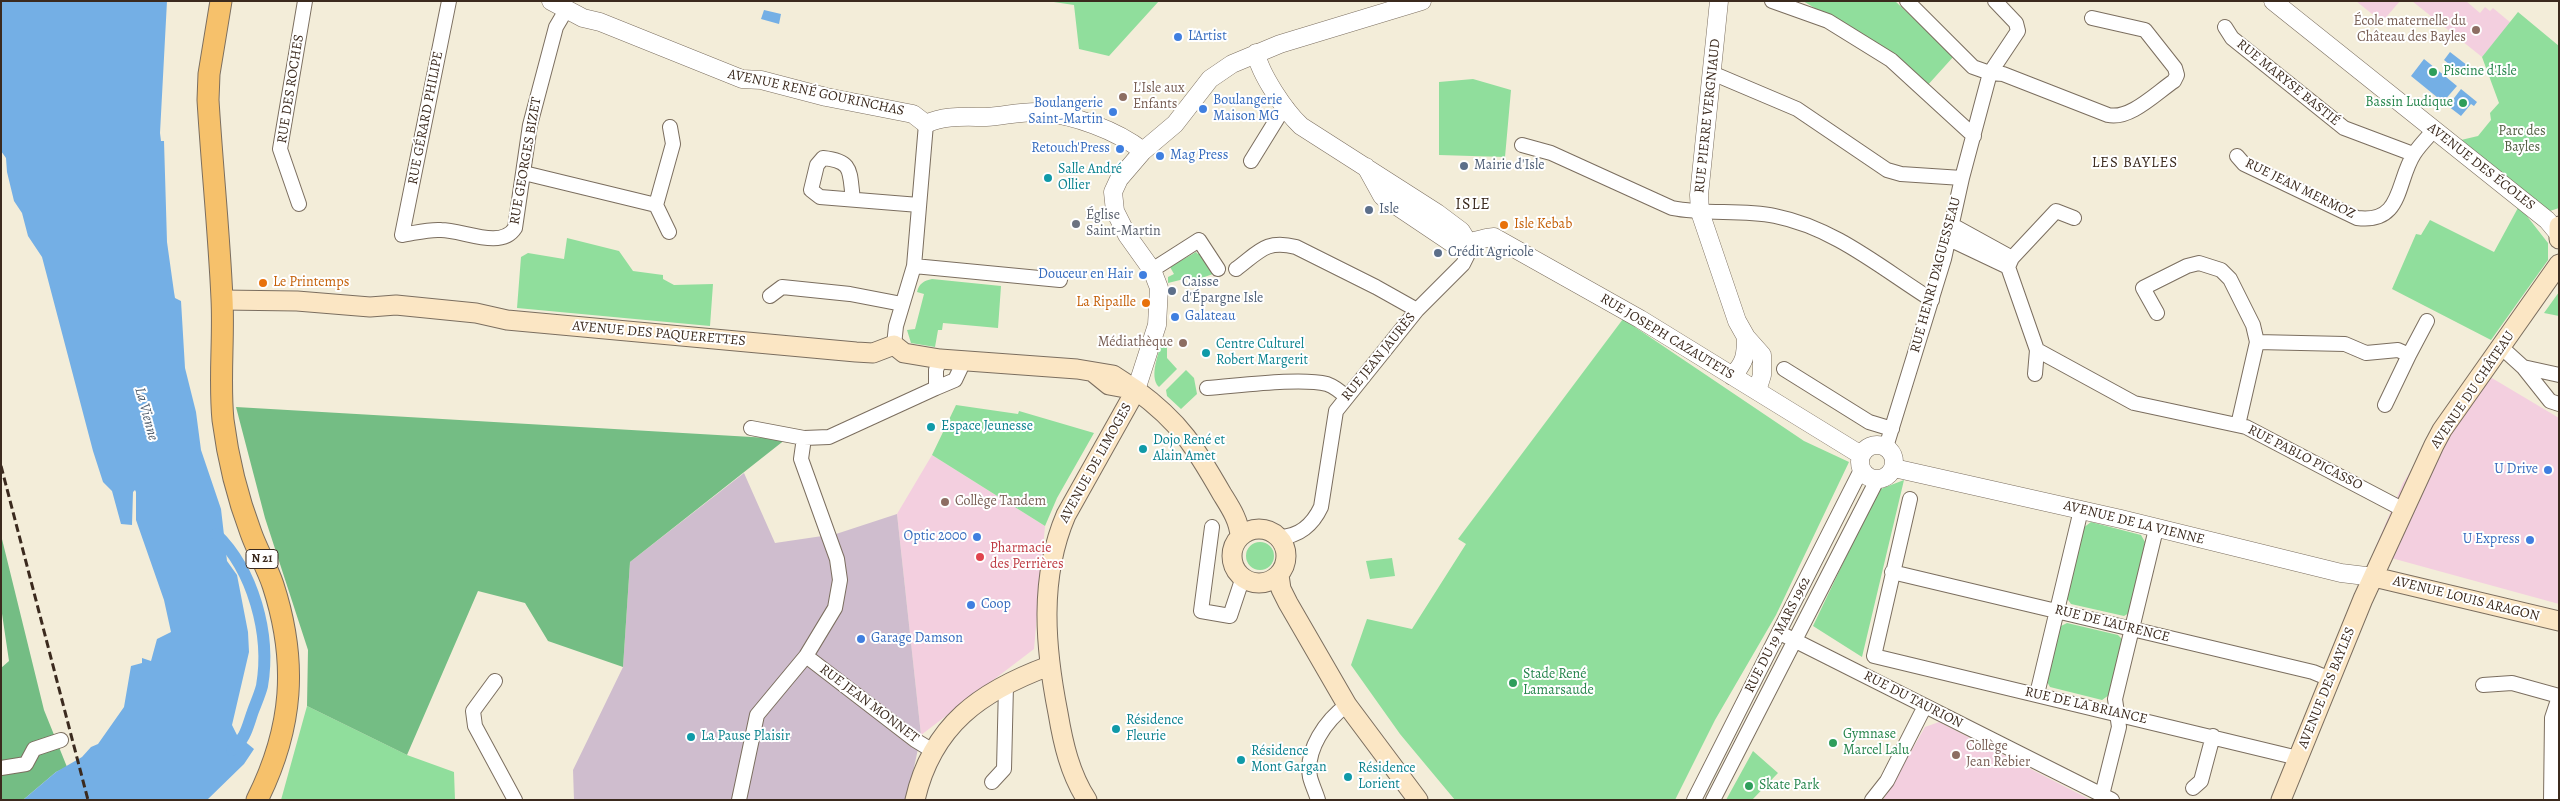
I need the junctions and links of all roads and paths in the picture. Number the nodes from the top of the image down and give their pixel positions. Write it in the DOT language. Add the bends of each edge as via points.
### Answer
graph roads {
  1 [pos="221,1"];
  2 [pos="305,1"];
  3 [pos="450,1"];
  4 [pos="1422,1"];
  5 [pos="1719,1"];
  6 [pos="1772,1"];
  7 [pos="1907,1"];
  8 [pos="1995,1"];
  9 [pos="2274,1"];
  10 [pos="559,5"];
  11 [pos="2092,18"];
  12 [pos="2225,27"];
  13 [pos="1256,53"];
  14 [pos="1712,73"];
  15 [pos="1990,74"];
  16 [pos="1287,108"];
  17 [pos="926,124"];
  18 [pos="670,127"];
  19 [pos="2434,130"];
  20 [pos="1974,136"];
  21 [pos="1522,145"];
  22 [pos="1143,151"];
  23 [pos="2413,154"];
  24 [pos="2237,156"];
  25 [pos="1252,161"];
  26 [pos="524,173"];
  27 [pos="1962,178"];
  28 [pos="853,199"];
  29 [pos="299,204"];
  30 [pos="656,205"];
  31 [pos="919,205"];
  32 [pos="1700,212"];
  33 [pos="2074,218"];
  34 [pos="1952,225"];
  35 [pos="2556,228"];
  36 [pos="669,232"];
  37 [pos="402,235"];
  38 [pos="1949,239"];
  39 [pos="1469,244"];
  40 [pos="2010,263"];
  41 [pos="2559,264"];
  42 [pos="914,266"];
  43 [pos="1218,269"];
  44 [pos="1236,269"];
  45 [pos="1152,270"];
  46 [pos="1060,280"];
  47 [pos="770,296"];
  48 [pos="222,300"];
  49 [pos="1932,300"];
  50 [pos="902,304"];
  51 [pos="1417,310"];
  52 [pos="2157,313"];
  53 [pos="2427,321"];
  54 [pos="1746,337"];
  55 [pos="2258,342"];
  56 [pos="894,346"];
  57 [pos="2501,347"];
  58 [pos="2037,350"];
  59 [pos="2408,355"];
  60 [pos="940,359"];
  61 [pos="964,361"];
  62 [pos="2523,367"];
  63 [pos="1784,369"];
  64 [pos="2035,374"];
  65 [pos="2559,375"];
  66 [pos="1732,376"];
  67 [pos="936,388"];
  68 [pos="1207,388"];
  69 [pos="1136,390"];
  70 [pos="1757,391"];
  71 [pos="1346,397"];
  72 [pos="2385,404"];
  73 [pos="2559,404"];
  74 [pos="2238,425"];
  75 [pos="751,428"];
  76 [pos="1892,429"];
  77 [pos="804,438"];
  78 [pos="1886,447"];
  79 [pos="1861,463"];
  80 [pos="1894,468"];
  81 [pos="1877,480"];
  82 [pos="1910,499"];
  83 [pos="2081,510"];
  84 [pos="2404,510"];
  85 [pos="1212,527"];
  86 [pos="2156,529"];
  87 [pos="1247,533"];
  88 [pos="1286,540"];
  89 [pos="1892,572"];
  90 [pos="1243,577"];
  91 [pos="2374,577"];
  92 [pos="1275,582"];
  93 [pos="2056,611"];
  94 [pos="2559,621"];
  95 [pos="2132,629"];
  96 [pos="1780,633"];
  97 [pos="1795,640"];
  98 [pos="806,656"];
  99 [pos="1050,666"];
  100 [pos="2330,679"];
  101 [pos="495,681"];
  102 [pos="1006,684"];
  103 [pos="2483,685"];
  104 [pos="2037,694"];
  105 [pos="2559,696"];
  106 [pos="1347,705"];
  107 [pos="1925,706"];
  108 [pos="2117,713"];
  109 [pos="2213,736"];
  110 [pos="61,740"];
  111 [pos="933,751"];
  112 [pos="2298,758"];
  113 [pos="1,768"];
  114 [pos="992,782"];
  115 [pos="2193,788"];
  116 [pos="1418,796"];
  117 [pos="2107,797"];
  118 [pos="257,800"];
  119 [pos="515,800"];
  120 [pos="739,800"];
  121 [pos="915,800"];
  122 [pos="1087,800"];
  123 [pos="1318,800"];
  124 [pos="1694,800"];
  125 [pos="1713,800"];
  126 [pos="1872,800"];
  127 [pos="2281,800"];
  128 [pos="2551,800"];
  1 -- 48 [label="main road, N 21" via="208,100"];
  2 -- 29 [label="street, RUE DES ROCHES" via="280,150"];
  3 -- 37 [label="street, RUE GÉRARD PHILIPE"];
  4 -- 13 [label="street"];
  5 -- 14 [label="street, RUE PIERRE VERGNIAUD"];
  6 -- 20 [label="street" via="1828,21 1891,60"];
  7 -- 15 [label="street" via="1974,67"];
  8 -- 15 [label="street, RUE HENRI D'AGUESSEAU" via="2016,23 2018,31"];
  9 -- 19 [label="street, AVENUE DES ÉCOLES"];
  10 -- 17 [label="street, AVENUE RENÉ GOURINCHAS" via="742,79 761,80 914,114"];
  10 -- 26 [label="street, RUE GEORGES BIZET" via="530,125"];
  11 -- 15 [label="street" via="2145,30 2175,68 2177,75 2174,81 2127,113 2114,116 2003,74"];
  12 -- 23 [label="street, RUE MARYSE BASTIÉ" via="2232,38 2344,128"];
  13 -- 16 [label="street, RUE JOSEPH CAZAUTETS" via="1260,68"];
  13 -- 22 [label="street" via="1210,79 1175,124"];
  14 -- 27 [label="street" via="1797,109 1887,170"];
  14 -- 32 [label="street, RUE PIERRE VERGNIAUD"];
  15 -- 20 [label="street, RUE HENRI D'AGUESSEAU"];
  16 -- 25 [label="street" via="1280,114"];
  16 -- 39 [label="street, RUE JOSEPH CAZAUTETS" via="1301,126 1366,167 1382,196 1455,245"];
  17 -- 22 [label="street" via="938,118 1038,112 1081,121 1125,139"];
  17 -- 31 [label="street"];
  18 -- 30 [label="street" via="673,144"];
  19 -- 23 [label="street, RUE JEAN MERMOZ"];
  19 -- 35 [label="street, AVENUE DES ÉCOLES"];
  20 -- 27 [label="street, RUE HENRI D'AGUESSEAU"];
  21 -- 32 [label="street" via="1551,153 1672,208"];
  22 -- 45 [label="street" via="1119,179 1112,197 1127,235"];
  23 -- 24 [label="street, RUE JEAN MERMOZ" via="2392,207 2372,220 2357,218 2252,169"];
  26 -- 30 [label="street"];
  26 -- 37 [label="street, RUE GEORGES BIZET" via="515,228 506,237 501,239 441,230"];
  27 -- 34 [label="street, RUE HENRI D'AGUESSEAU"];
  28 -- 31 [label="street"];
  30 -- 36 [label="street"];
  31 -- 42 [label="street"];
  32 -- 49 [label="street" via="1727,210 1807,225 1842,241"];
  32 -- 54 [label="street, RUE PIERRE VERGNIAUD" via="1737,321"];
  33 -- 40 [label="street" via="2056,211"];
  34 -- 38 [label="street, RUE HENRI D'AGUESSEAU"];
  34 -- 40 [label="street"];
  38 -- 40 [label="street"];
  38 -- 49 [label="street, RUE HENRI D'AGUESSEAU"];
  39 -- 51 [label="street, RUE JEAN JAURÈS" via="1463,264"];
  39 -- 66 [label="street, RUE JOSEPH CAZAUTETS" via="1480,238 1494,237 1634,315"];
  40 -- 58 [label="street"];
  41 -- 57 [label="main road, AVENUE DU CHÂTEAU"];
  42 -- 46 [label="street"];
  42 -- 50 [label="street"];
  43 -- 45 [label="street" via="1199,240"];
  44 -- 51 [label="street" via="1273,243 1282,243 1305,251"];
  45 -- 69 [label="street" via="1158,288 1158,325"];
  47 -- 50 [label="street" via="782,287 850,294"];
  48 -- 56 [label="main road, AVENUE DES PAQUERETTES" via="297,301 370,307 396,305 507,320 856,352 873,353"];
  48 -- 118 [label="main road, N 21" via="223,417 228,457 251,534 272,584 284,624 290,663 286,720 278,750"];
  49 -- 76 [label="street, RUE HENRI D'AGUESSEAU"];
  50 -- 56 [label="street"];
  51 -- 71 [label="street, RUE JEAN JAURÈS"];
  52 -- 55 [label="street" via="2143,288 2199,263 2221,270 2230,279 2253,324"];
  53 -- 59 [label="street"];
  54 -- 66 [label="street" via="1743,365"];
  54 -- 70 [label="street" via="1762,355 1762,375"];
  55 -- 59 [label="street" via="2345,344 2366,353 2398,350"];
  55 -- 74 [label="street"];
  56 -- 60 [label="main road" via="904,353"];
  57 -- 62 [label="street"];
  57 -- 84 [label="main road, AVENUE DU CHÂTEAU" via="2442,430"];
  58 -- 64 [label="street"];
  58 -- 74 [label="street, RUE PABLO PICASSO" via="2134,403"];
  59 -- 72 [label="street"];
  60 -- 61 [label="main road"];
  60 -- 67 [label="street"];
  61 -- 67 [label="street" via="954,380"];
  61 -- 69 [label="main road" via="1093,372 1109,385"];
  62 -- 65 [label="street"];
  62 -- 73 [label="street" via="2550,401"];
  63 -- 76 [label="street" via="1869,422"];
  66 -- 70 [label="street, RUE JOSEPH CAZAUTETS"];
  67 -- 77 [label="street" via="829,437"];
  68 -- 71 [label="street" via="1304,382 1326,384"];
  69 -- 87 [label="main road" via="1167,415 1191,441"];
  69 -- 99 [label="main road, AVENUE DE LIMOGES" via="1084,480 1057,536 1047,593"];
  70 -- 79 [label="street, RUE JOSEPH CAZAUTETS"];
  71 -- 88 [label="street, RUE JEAN JAURÈS" via="1336,411 1321,507 1315,520"];
  74 -- 84 [label="street, RUE PABLO PICASSO" via="2275,441"];
  75 -- 77 [label="street"];
  76 -- 78 [label="street, RUE HENRI D'AGUESSEAU"];
  77 -- 98 [label="street" via="801,459 837,559 840,580 835,608"];
  78 -- 79 [label="street" via="1872,446"];
  78 -- 80 [label="street" via="1891,452"];
  79 -- 81 [label="street" via="1868,478"];
  79 -- 96 [label="street, RUE DU 19 MARS 1962"];
  80 -- 81 [label="street" via="1883,479"];
  80 -- 83 [label="street, AVENUE DE LA VIENNE"];
  81 -- 97 [label="street"];
  82 -- 89 [label="street"];
  83 -- 86 [label="street, AVENUE DE LA VIENNE"];
  83 -- 93 [label="street"];
  84 -- 91 [label="main road, AVENUE DU CHÂTEAU"];
  85 -- 90 [label="street" via="1201,611 1230,616"];
  86 -- 91 [label="street, AVENUE DE LA VIENNE" via="2341,573"];
  86 -- 95 [label="street"];
  87 -- 88 [label="main road" via="1263,529"];
  87 -- 90 [label="main road" via="1232,554 1237,571"];
  88 -- 92 [label="main road" via="1285,563"];
  89 -- 93 [label="street, RUE DE L'AURENCE"];
  89 -- 104 [label="street, RUE DE LA BRIANCE" via="1874,656"];
  90 -- 92 [label="main road" via="1250,581"];
  91 -- 94 [label="main road, AVENUE LOUIS ARAGON"];
  91 -- 100 [label="main road, AVENUE DES BAYLES"];
  92 -- 106 [label="main road"];
  93 -- 95 [label="street, RUE DE L'AURENCE"];
  93 -- 104 [label="street"];
  95 -- 100 [label="street, RUE DE L'AURENCE" via="2313,672"];
  95 -- 108 [label="street" via="2115,699"];
  96 -- 97 [label="street, RUE DU TAURION"];
  96 -- 124 [label="street, RUE DU 19 MARS 1962"];
  97 -- 107 [label="street, RUE DU TAURION"];
  97 -- 125 [label="street"];
  98 -- 111 [label="street, RUE JEAN MONNET"];
  98 -- 120 [label="street" via="757,715"];
  99 -- 102 [label="main road"];
  99 -- 122 [label="main road, AVENUE DE LIMOGES" via="1066,754"];
  100 -- 112 [label="main road, AVENUE DES BAYLES"];
  101 -- 119 [label="street" via="473,711 475,726"];
  102 -- 111 [label="main road" via="952,722"];
  102 -- 114 [label="street" via="1004,768"];
  103 -- 105 [label="street" via="2512,682"];
  104 -- 108 [label="street, RUE DE LA BRIANCE"];
  105 -- 128 [label="street" via="2552,718"];
  106 -- 116 [label="main road"];
  106 -- 123 [label="street" via="1334,716 1318,738 1313,752 1310,777"];
  107 -- 117 [label="street, RUE DU TAURION"];
  107 -- 126 [label="street" via="1887,781"];
  108 -- 109 [label="street, RUE DE LA BRIANCE"];
  108 -- 117 [label="street" via="2120,727"];
  109 -- 112 [label="street, RUE DE LA BRIANCE"];
  109 -- 115 [label="street" via="2201,781"];
  110 -- 113 [label="street" via="34,749 26,764"];
  111 -- 121 [label="main road"];
  112 -- 127 [label="main road, AVENUE DES BAYLES"];
}
